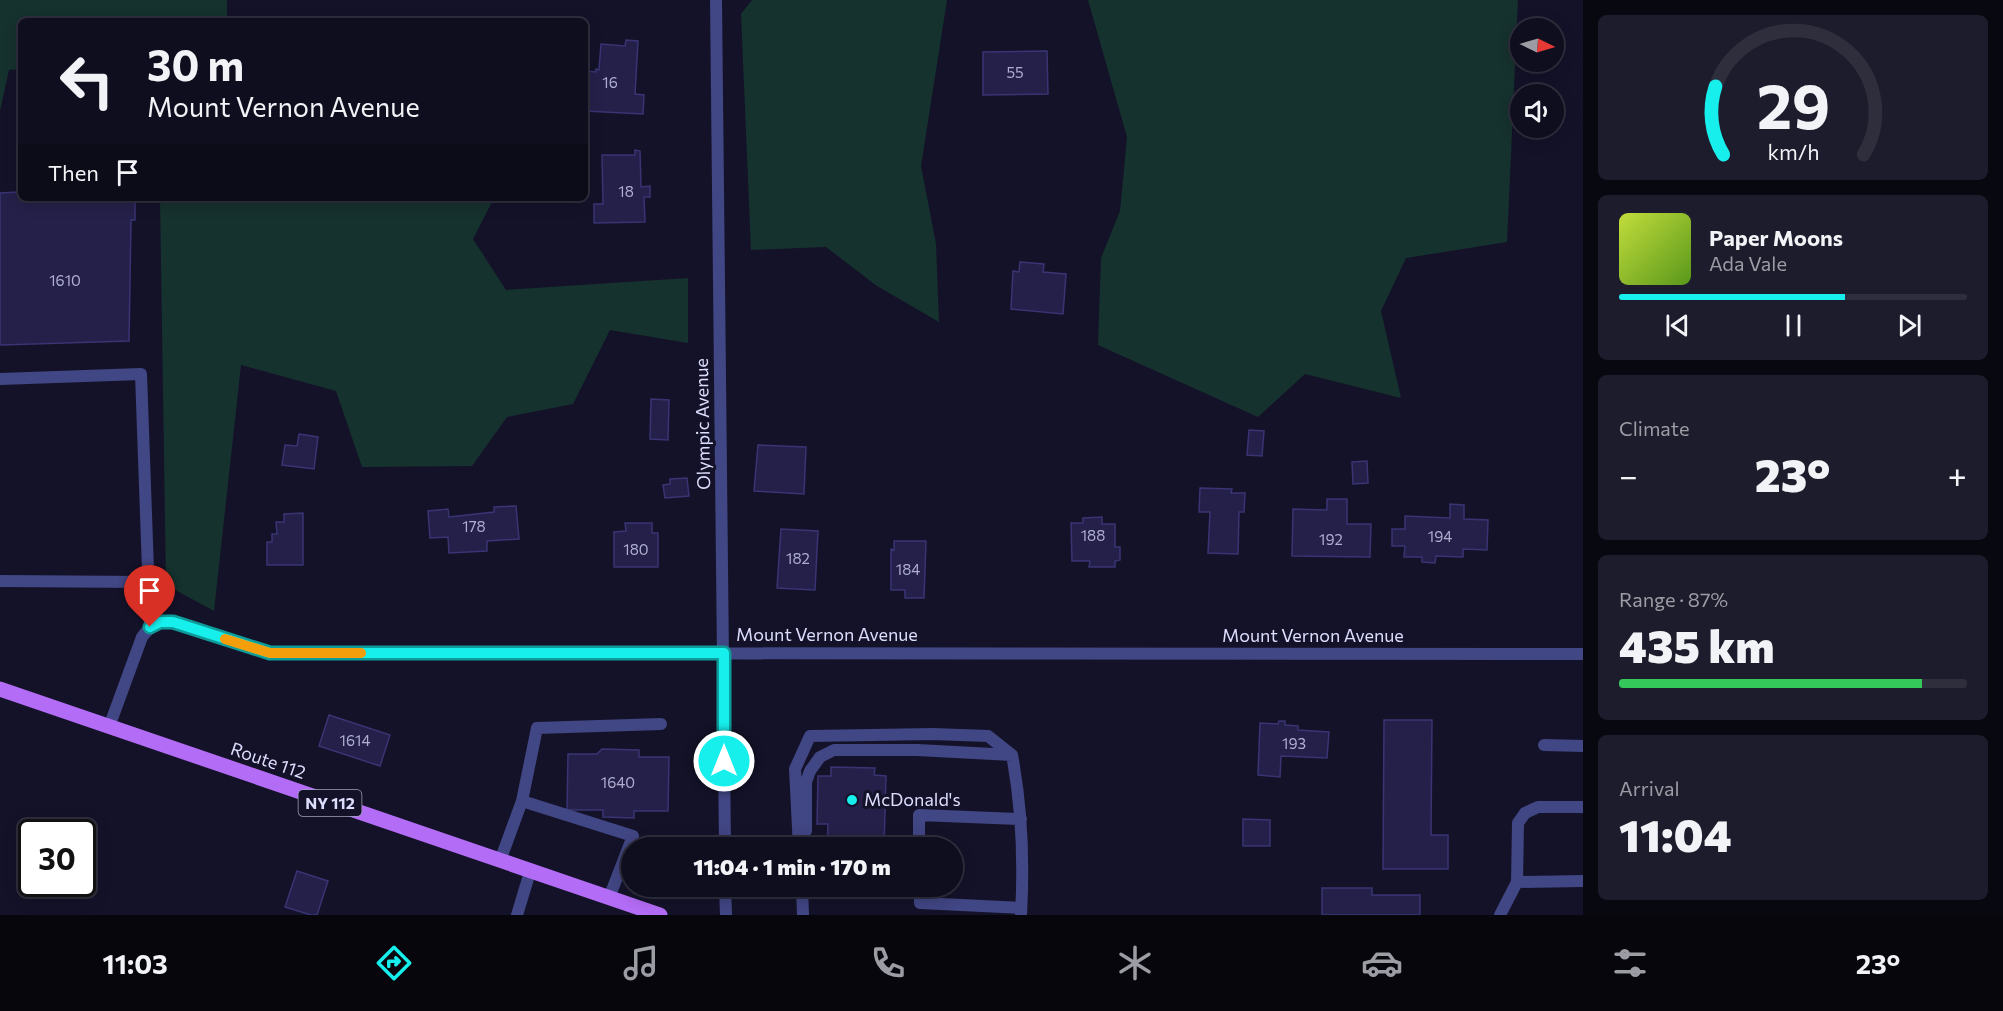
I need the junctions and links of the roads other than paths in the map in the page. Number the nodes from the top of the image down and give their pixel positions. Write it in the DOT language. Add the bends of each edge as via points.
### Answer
graph roads {
  1 [pos="716,0"];
  2 [pos="0,379"];
  3 [pos="0,580"];
  4 [pos="147,582"];
  5 [pos="150,627"];
  6 [pos="724,653"];
  7 [pos="1583,654"];
  8 [pos="0,689"];
  9 [pos="661,724"];
  10 [pos="108,727"];
  11 [pos="1544,745"];
  12 [pos="1583,746"];
  13 [pos="1012,755"];
  14 [pos="522,801"];
  15 [pos="1583,807"];
  16 [pos="1020,819"];
  17 [pos="725,837"];
  18 [pos="799,837"];
  19 [pos="805,837"];
  20 [pos="919,837"];
  21 [pos="500,861"];
  22 [pos="530,872"];
  23 [pos="1583,881"];
  24 [pos="1517,882"];
  25 [pos="725,897"];
  26 [pos="802,897"];
  27 [pos="920,897"];
  28 [pos="609,898"];
  29 [pos="1021,912"];
  30 [pos="517,915"];
  31 [pos="660,915"];
  32 [pos="726,915"];
  33 [pos="803,915"];
  34 [pos="1500,915"];
  1 -- 6 [label="street, Olympic Avenue"];
  2 -- 4 [label="street" via="141,374"];
  3 -- 4 [label="street"];
  4 -- 5 [label="street"];
  5 -- 6 [label="street, Mount Vernon Avenue" via="173,622 270,653"];
  5 -- 10 [label="street" via="142,637"];
  6 -- 7 [label="street, Mount Vernon Avenue"];
  6 -- 17 [label="street, Olympic Avenue"];
  8 -- 10 [label="main road, Route 112 / NY 112"];
  9 -- 14 [label="street" via="537,728"];
  10 -- 21 [label="main road, Route 112 / NY 112"];
  11 -- 12 [label="street"];
  13 -- 16 [label="street"];
  13 -- 18 [label="street" via="988,736 810,736 795,769"];
  13 -- 19 [label="street" via="834,750 820,757 806,782"];
  14 -- 21 [label="street"];
  14 -- 28 [label="street" via="633,836"];
  15 -- 24 [label="street" via="1538,807 1525,813 1518,823"];
  16 -- 20 [label="street" via="919,815"];
  16 -- 29 [label="street"];
  21 -- 22 [label="main road, Route 112 / NY 112"];
  22 -- 28 [label="main road, Route 112 / NY 112"];
  22 -- 30 [label="street"];
  23 -- 24 [label="street"];
  24 -- 34 [label="street"];
  25 -- 32 [label="street"];
  26 -- 33 [label="street"];
  27 -- 29 [label="street" via="920,903"];
  28 -- 31 [label="main road, Route 112 / NY 112"];
}
